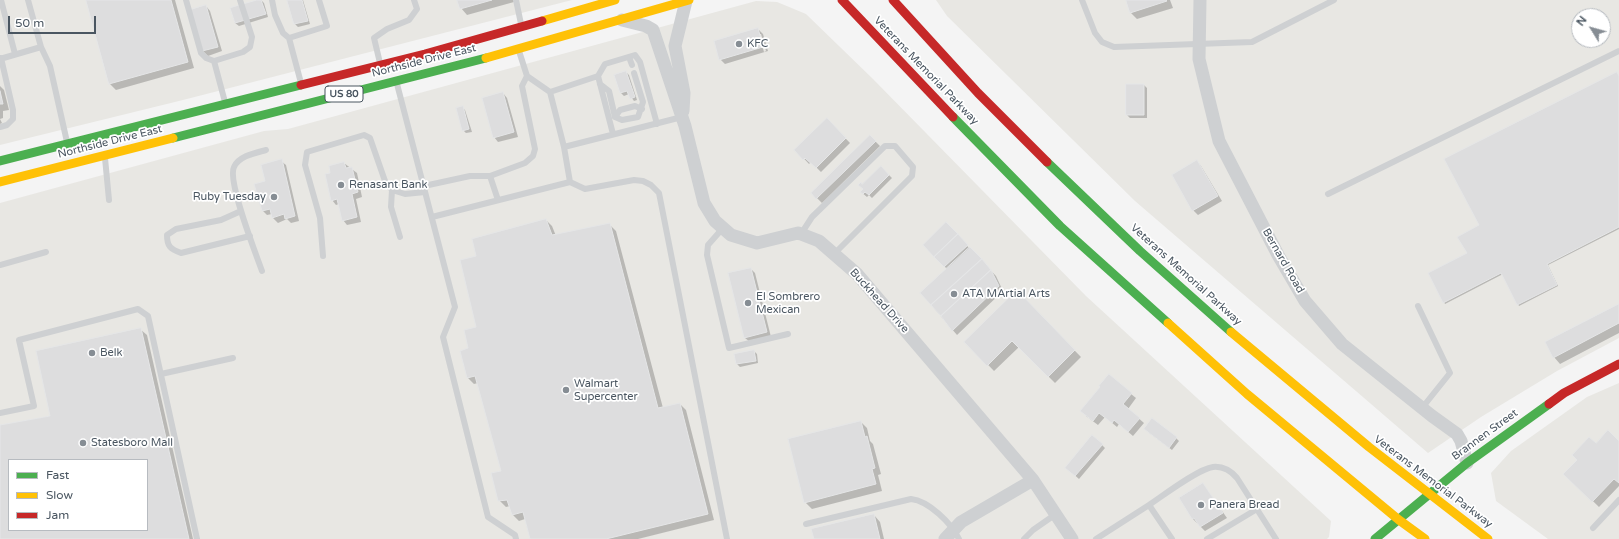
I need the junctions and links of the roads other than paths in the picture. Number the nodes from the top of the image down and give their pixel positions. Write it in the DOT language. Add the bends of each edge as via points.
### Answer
graph roads {
  1 [pos="1,0"];
  2 [pos="28,0"];
  3 [pos="186,0"];
  4 [pos="240,0"];
  5 [pos="272,0"];
  6 [pos="320,0"];
  7 [pos="414,0"];
  8 [pos="516,0"];
  9 [pos="615,0"];
  10 [pos="893,0"];
  11 [pos="1082,0"];
  12 [pos="1200,0"];
  13 [pos="1334,0"];
  14 [pos="688,1"];
  15 [pos="838,2"];
  16 [pos="619,20"];
  17 [pos="522,26"];
  18 [pos="290,38"];
  19 [pos="1199,44"];
  20 [pos="42,47"];
  21 [pos="519,49"];
  22 [pos="1619,51"];
  23 [pos="15,54"];
  24 [pos="629,57"];
  25 [pos="0,58"];
  26 [pos="214,61"];
  27 [pos="380,65"];
  28 [pos="632,65"];
  29 [pos="394,71"];
  30 [pos="634,73"];
  31 [pos="527,76"];
  32 [pos="598,76"];
  33 [pos="600,84"];
  34 [pos="301,85"];
  35 [pos="989,90"];
  36 [pos="550,92"];
  37 [pos="225,104"];
  38 [pos="642,109"];
  39 [pos="615,116"];
  40 [pos="682,117"];
  41 [pos="656,124"];
  42 [pos="0,127"];
  43 [pos="613,134"];
  44 [pos="67,143"];
  45 [pos="1030,146"];
  46 [pos="564,147"];
  47 [pos="266,150"];
  48 [pos="104,152"];
  49 [pos="0,161"];
  50 [pos="490,176"];
  51 [pos="0,182"];
  52 [pos="570,182"];
  53 [pos="425,189"];
  54 [pos="392,190"];
  55 [pos="1328,194"];
  56 [pos="109,200"];
  57 [pos="498,200"];
  58 [pos="241,211"];
  59 [pos="432,217"];
  60 [pos="723,228"];
  61 [pos="801,234"];
  62 [pos="250,236"];
  63 [pos="400,237"];
  64 [pos="46,252"];
  65 [pos="834,254"];
  66 [pos="323,256"];
  67 [pos="0,265"];
  68 [pos="262,271"];
  69 [pos="1418,306"];
  70 [pos="788,334"];
  71 [pos="233,358"];
  72 [pos="1619,364"];
  73 [pos="161,374"];
  74 [pos="1422,408"];
  75 [pos="0,413"];
  76 [pos="1467,463"];
  77 [pos="1033,480"];
  78 [pos="1429,494"];
  79 [pos="1619,500"];
  80 [pos="1149,505"];
  81 [pos="1257,509"];
  82 [pos="1056,514"];
  83 [pos="1399,520"];
  84 [pos="806,524"];
  85 [pos="1593,528"];
  86 [pos="957,534"];
  87 [pos="197,539"];
  88 [pos="516,539"];
  89 [pos="727,539"];
  90 [pos="945,539"];
  91 [pos="1024,539"];
  92 [pos="1072,539"];
  93 [pos="1096,539"];
  94 [pos="1172,539"];
  95 [pos="1207,539"];
  96 [pos="1276,539"];
  97 [pos="1375,539"];
  98 [pos="1425,539"];
  99 [pos="1488,539"];
  1 -- 23 [label="lane"];
  2 -- 20 [label="lane"];
  3 -- 26 [label="lane" via="201,53"];
  4 -- 26 [label="lane" via="252,37 250,47 243,52"];
  5 -- 18 [label="lane" via="283,33"];
  6 -- 18 [label="lane" via="327,26"];
  7 -- 27 [label="lane" via="417,9 409,20 387,29 374,38"];
  8 -- 17 [label="lane"];
  9 -- 17 [label="main road, Northside Drive East / US 80"];
  10 -- 45 [label="main road, Veterans Memorial Parkway"];
  11 -- 19 [label="lane" via="1095,33 1102,42 1114,47"];
  12 -- 19 [label="street, Bernard Road"];
  13 -- 19 [label="lane" via="1252,42"];
  14 -- 16 [label="main road, Northside Drive East / US 80"];
  14 -- 40 [label="street, Buckhead Drive" via="675,46 684,93"];
  15 -- 83 [label="main road, Veterans Memorial Parkway" via="861,20 1060,226 1247,394"];
  16 -- 21 [label="main road, Northside Drive East / US 80"];
  16 -- 40 [label="street, Buckhead Drive" via="653,30"];
  17 -- 29 [label="main road, Northside Drive East / US 80"];
  18 -- 34 [label="lane"];
  19 -- 74 [label="street, Bernard Road" via="1199,59 1219,141 1278,255 1305,301 1342,344"];
  20 -- 23 [label="lane"];
  20 -- 44 [label="lane" via="50,66"];
  21 -- 29 [label="main road, Northside Drive East / US 80"];
  21 -- 31 [label="lane"];
  22 -- 55 [label="lane"];
  23 -- 25 [label="lane"];
  24 -- 28 [label="lane"];
  24 -- 32 [label="lane" via="605,64"];
  24 -- 41 [label="lane" via="635,55 640,62"];
  25 -- 42 [label="lane" via="13,119"];
  26 -- 37 [label="lane"];
  27 -- 29 [label="main road, Northside Drive East / US 80"];
  27 -- 34 [label="main road, Northside Drive East / US 80"];
  29 -- 48 [label="main road, Northside Drive East / US 80"];
  29 -- 53 [label="lane"];
  30 -- 38 [label="lane" via="643,102"];
  31 -- 36 [label="lane"];
  31 -- 50 [label="lane" via="522,86 535,149 533,156 525,163"];
  32 -- 33 [label="lane"];
  32 -- 36 [label="lane"];
  33 -- 39 [label="lane" via="609,91"];
  33 -- 43 [label="lane"];
  34 -- 37 [label="main road, Northside Drive East / US 80"];
  35 -- 45 [label="main road"];
  36 -- 46 [label="lane"];
  37 -- 44 [label="main road, Northside Drive East / US 80" via="101,139"];
  38 -- 39 [label="lane" via="635,106 620,110"];
  38 -- 39 [label="lane" via="638,117 622,120"];
  40 -- 41 [label="lane"];
  40 -- 60 [label="street, Buckhead Drive" via="704,203 715,221"];
  41 -- 43 [label="lane"];
  43 -- 46 [label="lane"];
  44 -- 49 [label="main road, Northside Drive East / US 80"];
  45 -- 78 [label="main road, Veterans Memorial Parkway" via="1118,231 1232,333 1360,441"];
  46 -- 52 [label="lane"];
  47 -- 58 [label="lane" via="248,155 235,165 232,171"];
  48 -- 51 [label="main road, Northside Drive East / US 80"];
  48 -- 56 [label="lane"];
  50 -- 53 [label="lane" via="470,176"];
  50 -- 57 [label="lane"];
  52 -- 57 [label="lane"];
  52 -- 89 [label="lane" via="585,189 634,180 643,181 658,193"];
  53 -- 54 [label="lane" via="406,194"];
  53 -- 59 [label="lane"];
  54 -- 63 [label="lane" via="391,207"];
  54 -- 66 [label="lane" via="385,181 370,138 364,135 307,152 305,165 320,218"];
  57 -- 59 [label="lane"];
  58 -- 62 [label="lane"];
  58 -- 62 [label="lane" via="221,220 176,229 167,235 167,243 171,249 181,252"];
  59 -- 88 [label="lane" via="455,307 443,337 488,517 515,535"];
  60 -- 61 [label="street, Buckhead Drive" via="731,235 757,242"];
  60 -- 70 [label="lane" via="708,245 707,255 730,348"];
  61 -- 65 [label="street, Buckhead Drive" via="820,241"];
  61 -- 65 [label="lane" via="812,216 885,146 895,146 913,167 912,176"];
  62 -- 68 [label="lane"];
  64 -- 67 [label="lane"];
  65 -- 77 [label="street, Buckhead Drive" via="856,274"];
  69 -- 74 [label="lane" via="1450,372"];
  71 -- 73 [label="lane"];
  72 -- 76 [label="main road, Brannen Street" via="1564,393"];
  73 -- 75 [label="lane" via="148,316 138,309 19,340 34,406"];
  73 -- 87 [label="lane"];
  74 -- 76 [label="street, Bernard Road" via="1457,434"];
  76 -- 78 [label="main road, Brannen Street"];
  77 -- 82 [label="street, Buckhead Drive"];
  77 -- 86 [label="street" via="961,522"];
  78 -- 83 [label="main road, Brannen Street"];
  78 -- 99 [label="main road, Veterans Memorial Parkway"];
  79 -- 85 [label="lane"];
  80 -- 81 [label="lane" via="1202,471 1214,467 1231,471"];
  80 -- 93 [label="lane"];
  80 -- 94 [label="lane"];
  81 -- 95 [label="lane"];
  81 -- 96 [label="lane"];
  82 -- 91 [label="lane"];
  82 -- 92 [label="street, Buckhead Drive"];
  83 -- 97 [label="main road, Brannen Street"];
  83 -- 98 [label="main road, Veterans Memorial Parkway"];
  84 -- 86 [label="lane" via="911,499 930,506"];
  86 -- 90 [label="street"];
}
